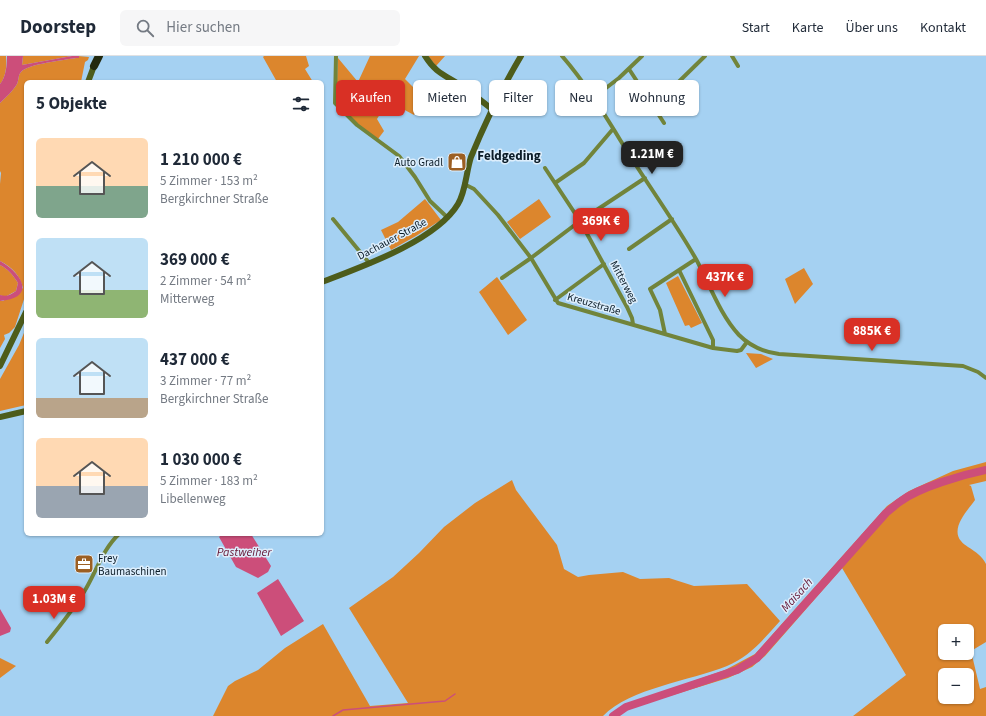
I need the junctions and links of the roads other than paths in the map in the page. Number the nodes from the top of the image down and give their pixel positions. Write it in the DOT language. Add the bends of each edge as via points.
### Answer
graph roads {
  1 [pos="98,56"];
  2 [pos="336,56"];
  3 [pos="425,56"];
  4 [pos="521,56"];
  5 [pos="562,56"];
  6 [pos="642,56"];
  7 [pos="705,56"];
  8 [pos="732,56"];
  9 [pos="94,66"];
  10 [pos="738,66"];
  11 [pos="629,69"];
  12 [pos="89,80"];
  13 [pos="509,80"];
  14 [pos="580,80"];
  15 [pos="636,80"];
  16 [pos="681,80"];
  17 [pos="607,87"];
  18 [pos="489,107"];
  19 [pos="490,116"];
  20 [pos="605,116"];
  21 [pos="660,116"];
  22 [pos="664,123"];
  23 [pos="613,129"];
  24 [pos="545,168"];
  25 [pos="645,178"];
  26 [pos="555,183"];
  27 [pos="464,184"];
  28 [pos="448,218"];
  29 [pos="333,219"];
  30 [pos="672,219"];
  31 [pos="580,221"];
  32 [pos="629,249"];
  33 [pos="531,258"];
  34 [pos="696,259"];
  35 [pos="370,264"];
  36 [pos="604,264"];
  37 [pos="679,270"];
  38 [pos="502,278"];
  39 [pos="324,281"];
  40 [pos="555,300"];
  41 [pos="24,316"];
  42 [pos="633,324"];
  43 [pos="665,334"];
  44 [pos="746,342"];
  45 [pos="713,348"];
  46 [pos="0,366"];
  47 [pos="986,378"];
  48 [pos="24,411"];
  49 [pos="0,417"];
  50 [pos="118,536"];
  51 [pos="47,642"];
  1 -- 9 [label="highway"];
  2 -- 28 [label="street" via="335,103 357,124 399,156 430,202"];
  3 -- 18 [label="street" via="439,73 462,86"];
  4 -- 13 [label="street, Dachauer Straße"];
  5 -- 14 [label="street"];
  6 -- 11 [label="street"];
  7 -- 16 [label="street"];
  8 -- 10 [label="street"];
  9 -- 12 [label="street"];
  11 -- 15 [label="street"];
  11 -- 17 [label="street"];
  19 -- 27 [label="street, Dachauer Straße" via="471,159"];
  20 -- 23 [label="street"];
  21 -- 22 [label="street"];
  23 -- 25 [label="street"];
  23 -- 26 [label="street" via="584,163"];
  24 -- 26 [label="street, Mitterweg"];
  25 -- 30 [label="street"];
  25 -- 31 [label="street"];
  26 -- 31 [label="street, Mitterweg"];
  27 -- 28 [label="street, Dachauer Straße" via="461,198"];
  27 -- 33 [label="street, Kreuzstraße" via="484,199"];
  28 -- 35 [label="street, Dachauer Straße" via="418,239"];
  29 -- 35 [label="street"];
  30 -- 32 [label="street"];
  30 -- 34 [label="street"];
  31 -- 33 [label="street"];
  31 -- 36 [label="street, Mitterweg"];
  33 -- 38 [label="street"];
  33 -- 40 [label="street, Kreuzstraße"];
  34 -- 37 [label="street"];
  34 -- 44 [label="street" via="728,321"];
  35 -- 39 [label="street, Dachauer Straße"];
  36 -- 40 [label="street"];
  36 -- 42 [label="street, Mitterweg"];
  37 -- 43 [label="street" via="650,289 660,310"];
  37 -- 45 [label="street" via="713,340"];
  40 -- 42 [label="street, Kreuzstraße"];
  41 -- 46 [label="street"];
  42 -- 43 [label="street, Kreuzstraße"];
  43 -- 45 [label="street, Kreuzstraße"];
  44 -- 45 [label="street, Kreuzstraße" via="742,350 737,351"];
  44 -- 47 [label="street" via="779,354 963,366"];
  48 -- 49 [label="street"];
  50 -- 51 [label="street" via="101,558 96,572 74,608"];
}
